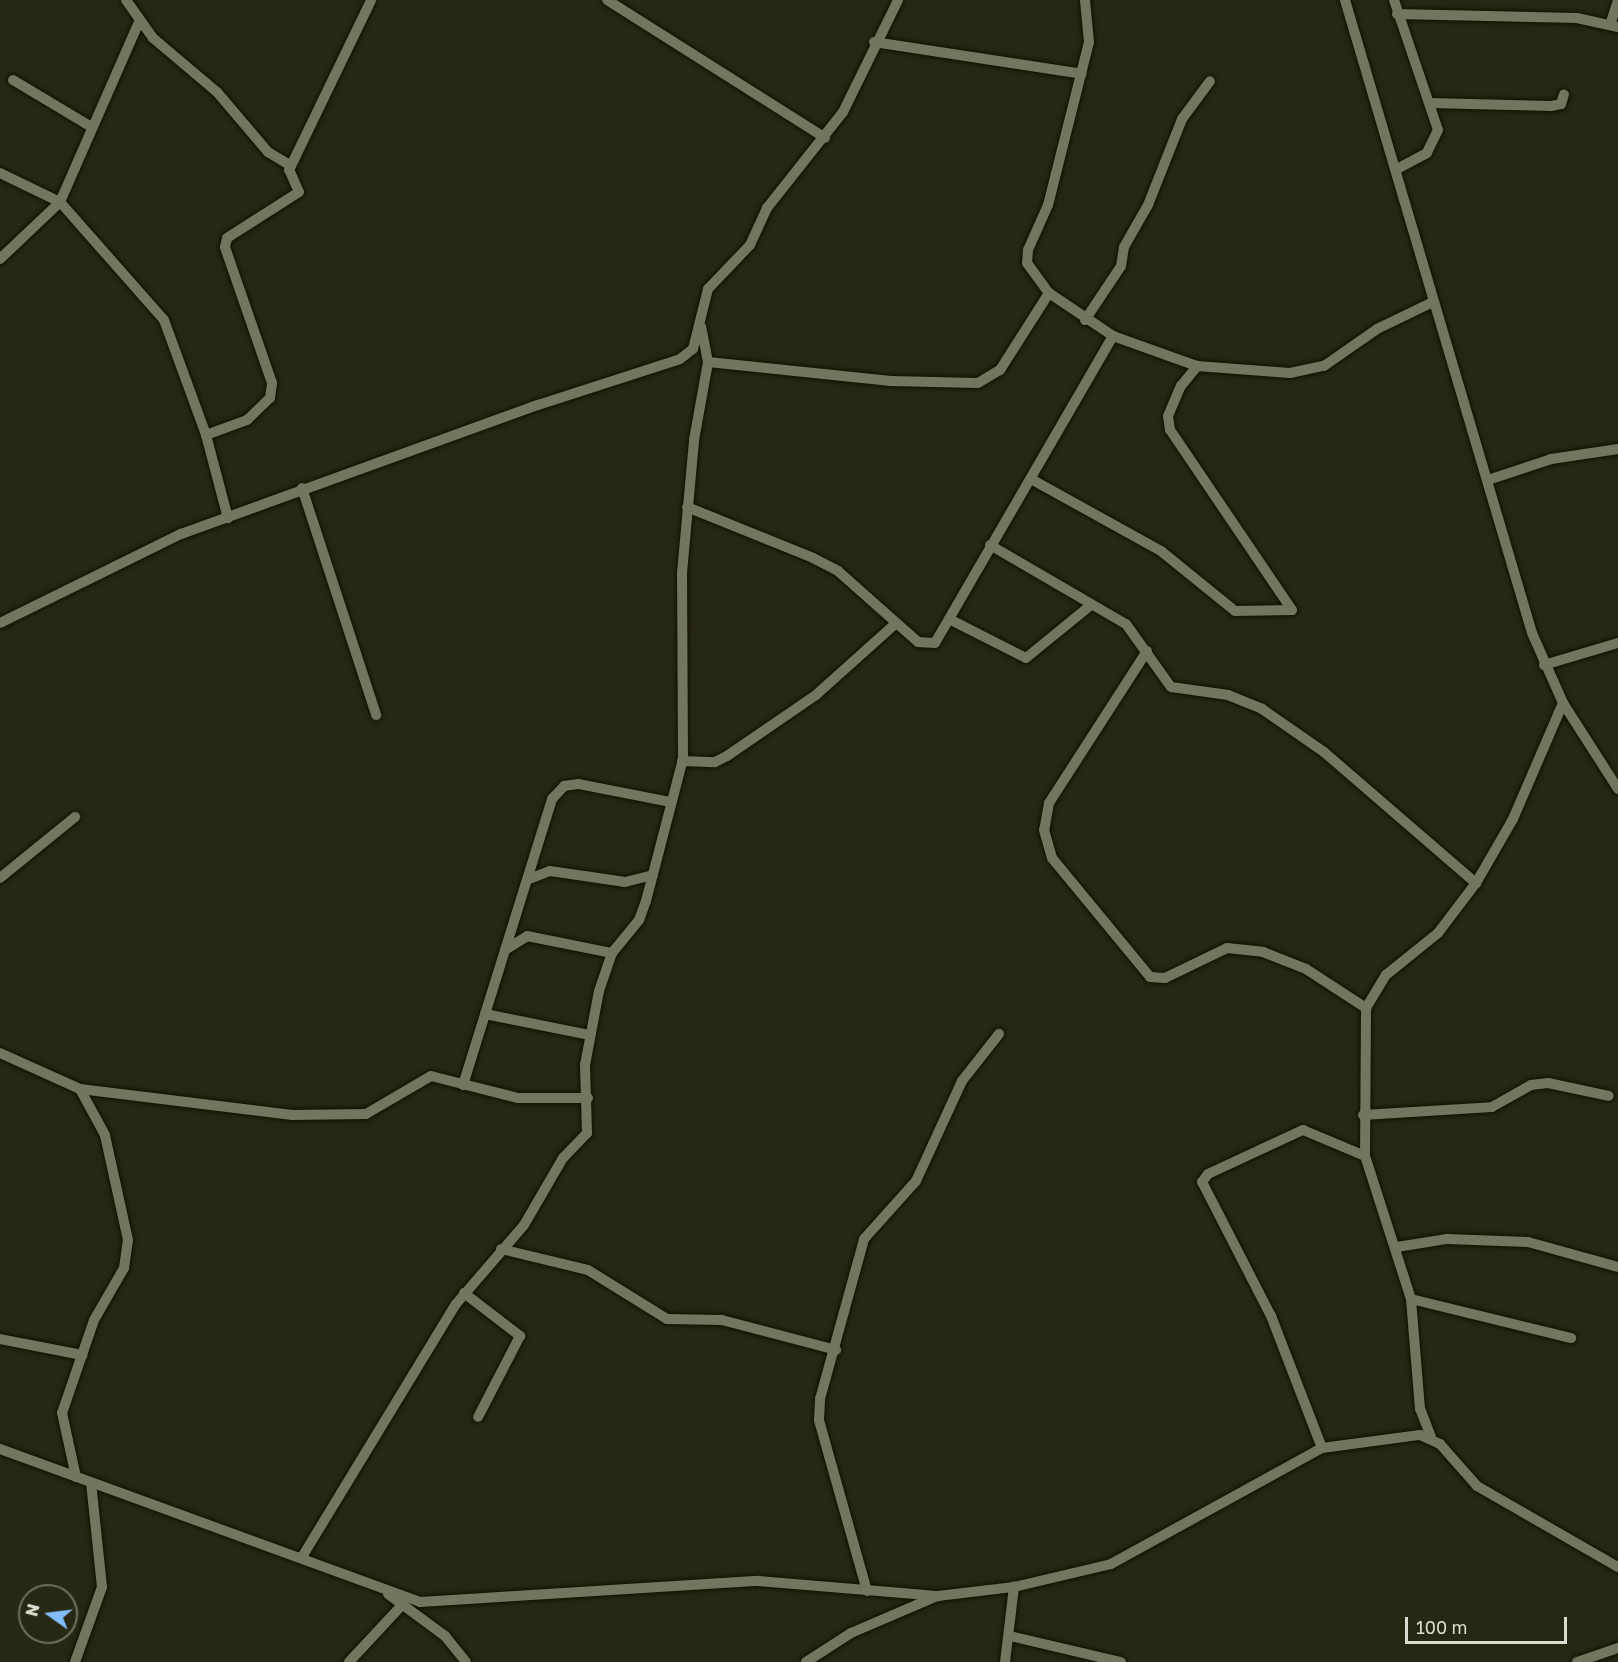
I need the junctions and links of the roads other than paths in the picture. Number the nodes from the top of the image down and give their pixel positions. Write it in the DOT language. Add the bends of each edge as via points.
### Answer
graph roads {
  1 [pos="126,0"];
  2 [pos="370,0"];
  3 [pos="607,0"];
  4 [pos="898,0"];
  5 [pos="1085,0"];
  6 [pos="1345,0"];
  7 [pos="1394,0"];
  8 [pos="1618,0"];
  9 [pos="1397,14"];
  10 [pos="139,22"];
  11 [pos="1614,26"];
  12 [pos="874,42"];
  13 [pos="1082,74"];
  14 [pos="13,80"];
  15 [pos="1210,81"];
  16 [pos="1564,94"];
  17 [pos="1430,103"];
  18 [pos="90,126"];
  19 [pos="825,138"];
  20 [pos="291,166"];
  21 [pos="1396,169"];
  22 [pos="0,173"];
  23 [pos="60,202"];
  24 [pos="3,253"];
  25 [pos="1049,293"];
  26 [pos="1433,302"];
  27 [pos="1085,320"];
  28 [pos="701,327"];
  29 [pos="1113,336"];
  30 [pos="708,362"];
  31 [pos="1197,366"];
  32 [pos="206,435"];
  33 [pos="1618,449"];
  34 [pos="1030,479"];
  35 [pos="1488,480"];
  36 [pos="302,488"];
  37 [pos="687,507"];
  38 [pos="228,518"];
  39 [pos="990,544"];
  40 [pos="1090,605"];
  41 [pos="949,619"];
  42 [pos="0,623"];
  43 [pos="894,625"];
  44 [pos="1618,644"];
  45 [pos="1147,651"];
  46 [pos="1544,665"];
  47 [pos="1563,703"];
  48 [pos="376,716"];
  49 [pos="682,761"];
  50 [pos="1618,789"];
  51 [pos="671,802"];
  52 [pos="75,817"];
  53 [pos="653,875"];
  54 [pos="0,878"];
  55 [pos="529,879"];
  56 [pos="1476,884"];
  57 [pos="505,950"];
  58 [pos="612,953"];
  59 [pos="1366,1008"];
  60 [pos="485,1014"];
  61 [pos="999,1034"];
  62 [pos="590,1035"];
  63 [pos="0,1053"];
  64 [pos="463,1085"];
  65 [pos="80,1089"];
  66 [pos="1609,1096"];
  67 [pos="588,1098"];
  68 [pos="1363,1115"];
  69 [pos="1365,1156"];
  70 [pos="1397,1247"];
  71 [pos="501,1249"];
  72 [pos="1618,1267"];
  73 [pos="464,1293"];
  74 [pos="1411,1299"];
  75 [pos="1571,1338"];
  76 [pos="0,1339"];
  77 [pos="836,1350"];
  78 [pos="82,1355"];
  79 [pos="478,1417"];
  80 [pos="1431,1437"];
  81 [pos="1322,1448"];
  82 [pos="0,1449"];
  83 [pos="76,1477"];
  84 [pos="92,1483"];
  85 [pos="302,1557"];
  86 [pos="1618,1567"];
  87 [pos="1014,1587"];
  88 [pos="867,1591"];
  89 [pos="387,1593"];
  90 [pos="938,1596"];
  91 [pos="400,1606"];
  92 [pos="1010,1636"];
  93 [pos="1618,1648"];
  94 [pos="461,1660"];
  95 [pos="75,1662"];
  96 [pos="349,1662"];
  97 [pos="806,1662"];
  98 [pos="1005,1662"];
  99 [pos="1120,1662"];
  100 [pos="1577,1662"];
  1 -- 10 [label="street"];
  2 -- 20 [label="street"];
  3 -- 19 [label="street"];
  4 -- 12 [label="street"];
  5 -- 13 [label="street" via="1091,26"];
  6 -- 21 [label="street"];
  7 -- 9 [label="street"];
  8 -- 11 [label="street"];
  9 -- 11 [label="street" via="1566,17"];
  9 -- 17 [label="street"];
  10 -- 18 [label="street"];
  10 -- 20 [label="street" via="217,92 268,152"];
  12 -- 13 [label="street"];
  12 -- 19 [label="street"];
  13 -- 25 [label="street" via="1048,205 1028,250 1027,262"];
  14 -- 18 [label="street"];
  15 -- 27 [label="street" via="1182,119 1148,205 1124,247 1121,266"];
  16 -- 17 [label="street" via="1561,104 1551,106"];
  17 -- 21 [label="street" via="1438,130 1433,146"];
  18 -- 23 [label="street"];
  19 -- 28 [label="street" via="778,193 750,245 708,289"];
  20 -- 32 [label="street" via="298,194 227,238 225,247 272,383 270,398 247,420"];
  21 -- 26 [label="street"];
  22 -- 23 [label="street"];
  23 -- 24 [label="street"];
  23 -- 32 [label="street" via="164,320"];
  25 -- 27 [label="street"];
  25 -- 30 [label="street" via="1000,370 978,383 891,381"];
  26 -- 31 [label="street" via="1377,329 1323,366 1290,373"];
  26 -- 35 [label="street"];
  27 -- 29 [label="street"];
  28 -- 30 [label="street"];
  28 -- 36 [label="street" via="693,349 680,360"];
  29 -- 31 [label="street"];
  29 -- 34 [label="street"];
  30 -- 37 [label="street"];
  31 -- 34 [label="street" via="1181,386 1168,416 1170,430 1292,610 1235,611 1161,551"];
  32 -- 38 [label="street"];
  33 -- 35 [label="street" via="1551,459"];
  34 -- 39 [label="street"];
  35 -- 46 [label="street"];
  36 -- 38 [label="street"];
  36 -- 48 [label="street"];
  37 -- 43 [label="street" via="838,571"];
  37 -- 49 [label="street" via="682,573"];
  38 -- 42 [label="street" via="99,570"];
  39 -- 40 [label="street"];
  39 -- 41 [label="street"];
  40 -- 41 [label="street" via="1026,658"];
  40 -- 45 [label="street" via="1126,624"];
  41 -- 43 [label="street" via="935,643 927,644"];
  43 -- 49 [label="street" via="816,695 727,756 715,762"];
  44 -- 46 [label="street"];
  45 -- 56 [label="street" via="1171,687 1249,702 1324,752"];
  45 -- 59 [label="street" via="1049,803 1044,830 1052,858 1150,977 1165,978 1227,948 1263,952 1306,969"];
  46 -- 47 [label="street"];
  47 -- 50 [label="street"];
  47 -- 56 [label="street" via="1513,819"];
  49 -- 51 [label="street"];
  51 -- 53 [label="street"];
  51 -- 55 [label="street" via="579,784 564,786 552,799"];
  52 -- 54 [label="street"];
  53 -- 55 [label="street" via="625,882 550,871"];
  53 -- 58 [label="street" via="639,920"];
  55 -- 57 [label="street"];
  56 -- 59 [label="street" via="1438,933 1386,975"];
  57 -- 58 [label="street" via="527,936"];
  57 -- 60 [label="street"];
  58 -- 62 [label="street"];
  59 -- 68 [label="street"];
  60 -- 62 [label="street"];
  60 -- 64 [label="street"];
  61 -- 77 [label="street" via="962,1081 916,1181 864,1239 852,1270"];
  62 -- 67 [label="street"];
  63 -- 65 [label="street"];
  64 -- 65 [label="street" via="431,1076 366,1114 343,1118"];
  64 -- 67 [label="street" via="518,1098"];
  65 -- 78 [label="street" via="105,1135 128,1240 124,1268"];
  66 -- 68 [label="street" via="1548,1083 1531,1085 1492,1107"];
  67 -- 71 [label="street" via="588,1133 563,1158 524,1225"];
  68 -- 69 [label="street"];
  69 -- 70 [label="street"];
  69 -- 81 [label="street" via="1303,1130 1208,1174 1202,1182 1271,1316"];
  70 -- 72 [label="street" via="1447,1239 1528,1242"];
  70 -- 74 [label="street"];
  71 -- 73 [label="street"];
  71 -- 77 [label="street" via="588,1270 667,1319 722,1320"];
  73 -- 79 [label="street" via="520,1336"];
  73 -- 85 [label="street"];
  74 -- 75 [label="street"];
  74 -- 80 [label="street" via="1420,1409"];
  76 -- 78 [label="street"];
  77 -- 88 [label="street" via="819,1420"];
  78 -- 83 [label="street" via="62,1413"];
  80 -- 81 [label="street"];
  80 -- 86 [label="street" via="1477,1486"];
  81 -- 87 [label="street" via="1111,1564"];
  82 -- 83 [label="street"];
  83 -- 84 [label="street"];
  84 -- 85 [label="street"];
  84 -- 95 [label="street" via="102,1587"];
  85 -- 89 [label="street"];
  87 -- 90 [label="street"];
  87 -- 92 [label="street"];
  88 -- 89 [label="street" via="758,1581 450,1604"];
  88 -- 90 [label="street"];
  89 -- 91 [label="street"];
  90 -- 97 [label="street" via="851,1633"];
  91 -- 94 [label="street" via="445,1636"];
  91 -- 96 [label="street"];
  92 -- 98 [label="street"];
  92 -- 99 [label="street"];
  93 -- 100 [label="street"];
}
